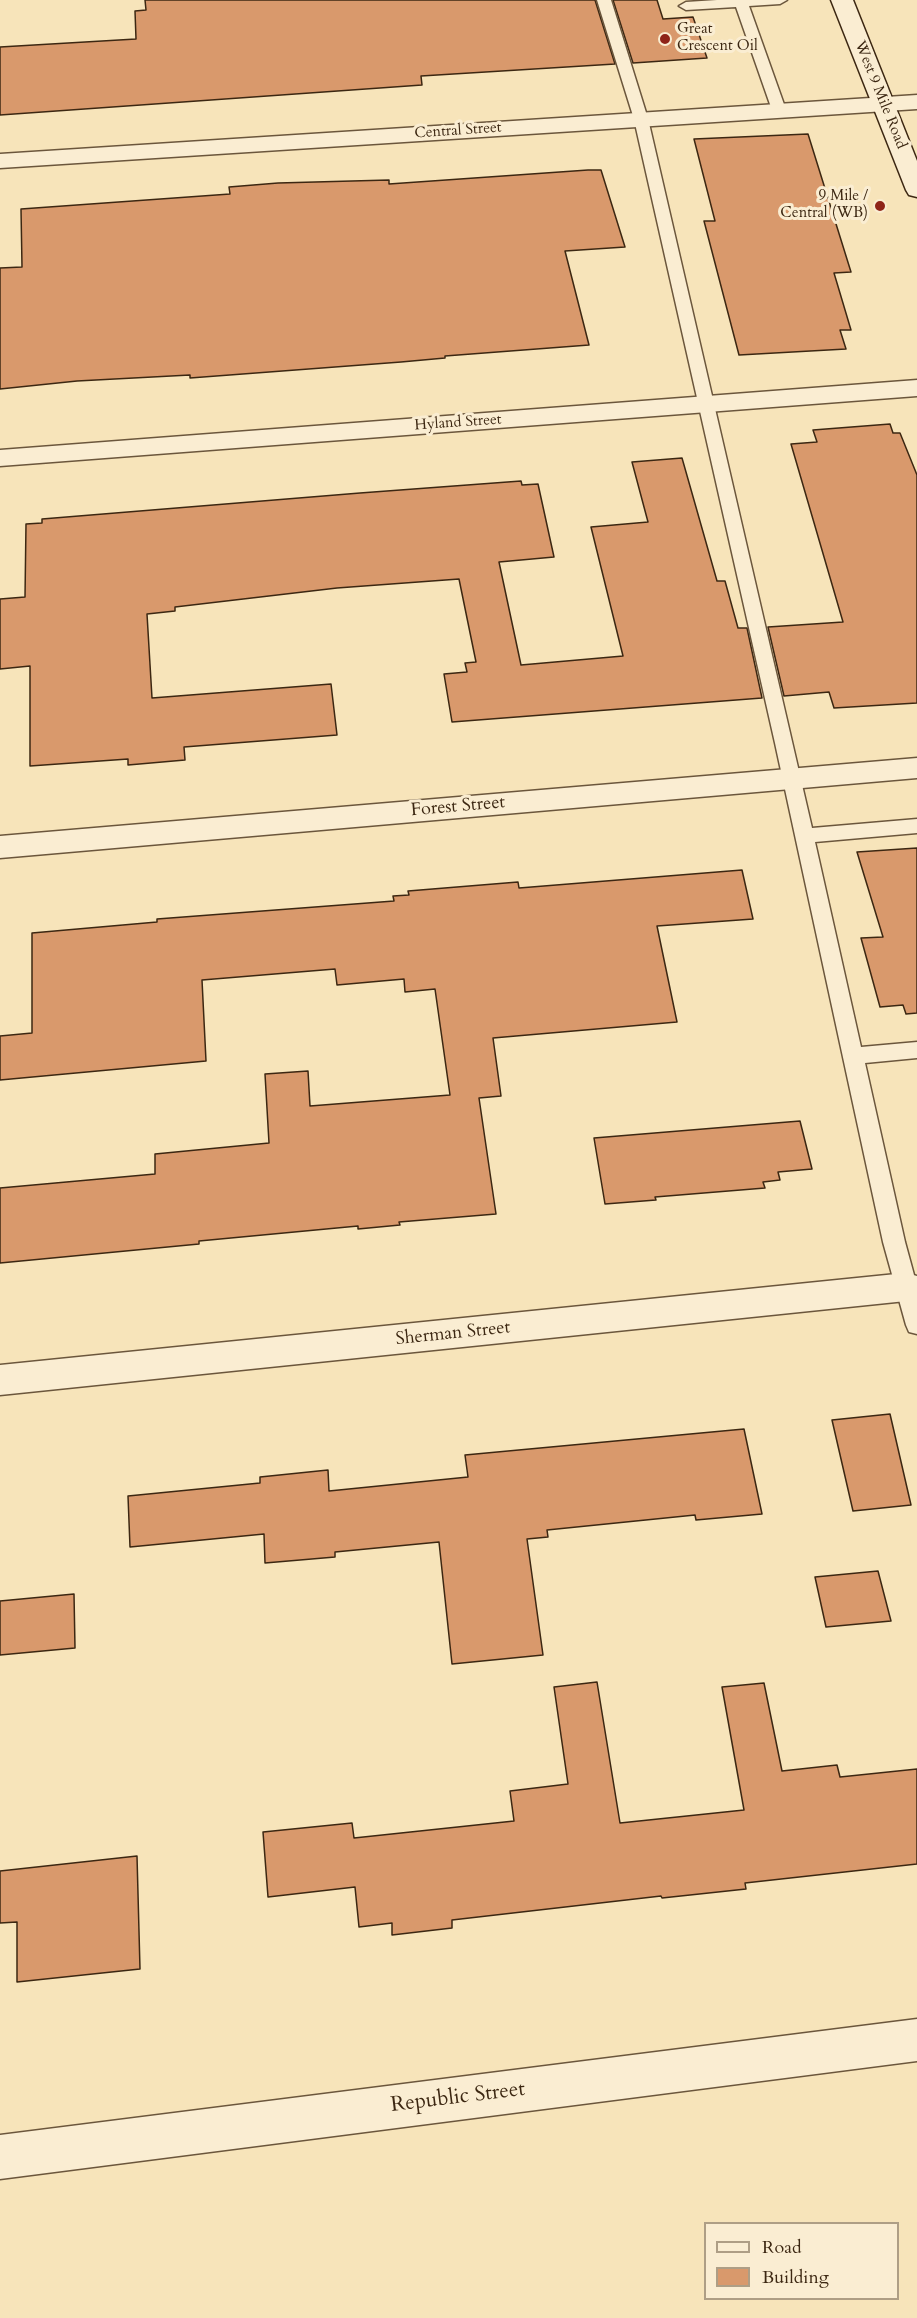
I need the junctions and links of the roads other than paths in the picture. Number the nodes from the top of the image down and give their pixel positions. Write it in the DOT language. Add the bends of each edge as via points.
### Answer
graph roads {
  1 [pos="604,0"];
  2 [pos="780,0"];
  3 [pos="842,0"];
  4 [pos="741,2"];
  5 [pos="686,6"];
  6 [pos="917,102"];
  7 [pos="883,103"];
  8 [pos="779,110"];
  9 [pos="641,119"];
  10 [pos="0,161"];
  11 [pos="917,190"];
  12 [pos="917,388"];
  13 [pos="708,404"];
  14 [pos="0,458"];
  15 [pos="917,768"];
  16 [pos="791,778"];
  17 [pos="917,826"];
  18 [pos="804,836"];
  19 [pos="0,847"];
  20 [pos="917,1050"];
  21 [pos="853,1056"];
  22 [pos="906,1287"];
  23 [pos="917,1325"];
  24 [pos="0,1380"];
  25 [pos="917,2040"];
  26 [pos="0,2157"];
  1 -- 9 [label="lane"];
  2 -- 4 [label="lane"];
  3 -- 7 [label="street, West 9 Mile Road"];
  4 -- 5 [label="lane"];
  4 -- 8 [label="lane"];
  6 -- 7 [label="street, Central Street"];
  7 -- 8 [label="street, Central Street"];
  7 -- 11 [label="street, West 9 Mile Road"];
  8 -- 9 [label="street, Central Street"];
  9 -- 10 [label="street, Central Street"];
  9 -- 13 [label="lane"];
  12 -- 13 [label="street, Hyland Street"];
  13 -- 14 [label="street, Hyland Street"];
  13 -- 16 [label="lane"];
  15 -- 16 [label="street, Forest Street"];
  16 -- 18 [label="lane"];
  16 -- 19 [label="street, Forest Street"];
  17 -- 18 [label="lane"];
  18 -- 21 [label="lane"];
  20 -- 21 [label="lane"];
  21 -- 22 [label="lane"];
  22 -- 23 [label="lane"];
  22 -- 24 [label="street, Sherman Street"];
  25 -- 26 [label="street, Republic Street"];
}
